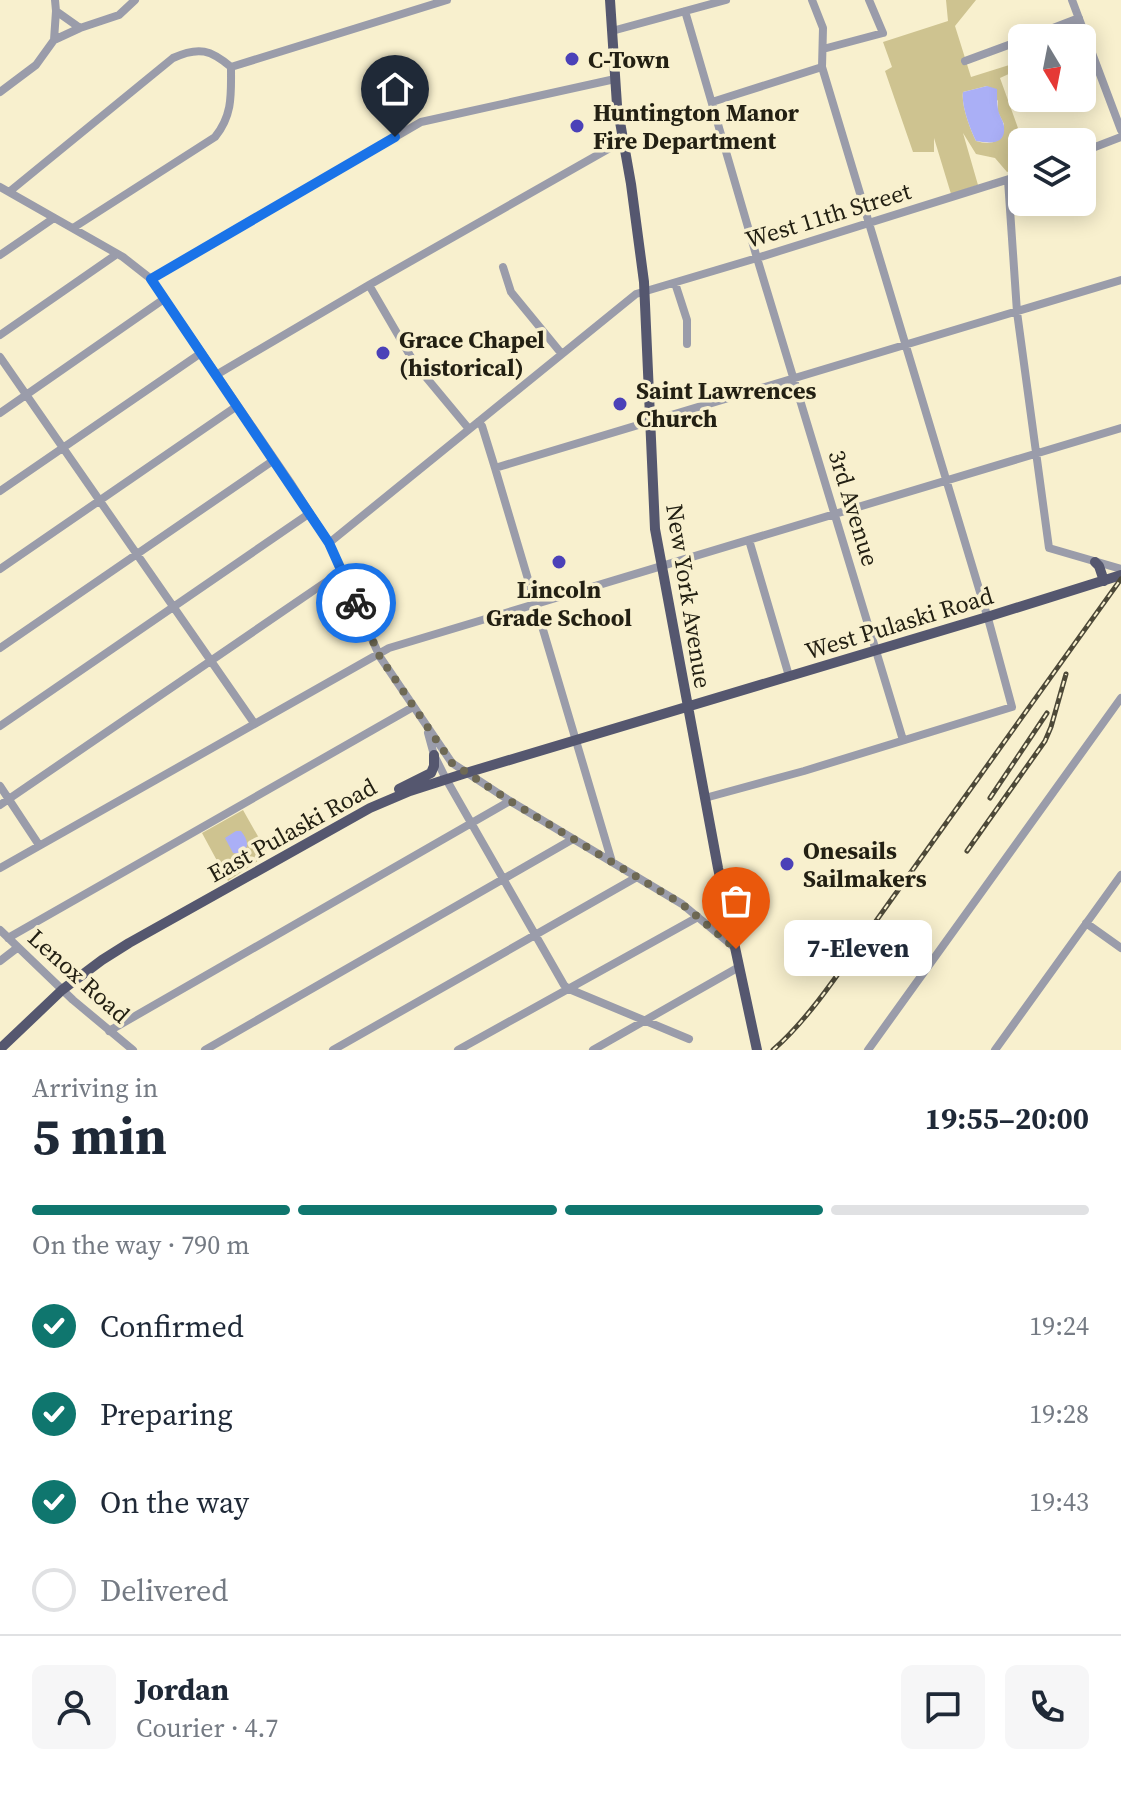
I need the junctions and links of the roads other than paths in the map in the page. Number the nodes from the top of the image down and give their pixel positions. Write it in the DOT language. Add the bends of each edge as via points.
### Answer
graph roads {
  1 [pos="55,0"];
  2 [pos="135,0"];
  3 [pos="447,0"];
  4 [pos="610,0"];
  5 [pos="726,0"];
  6 [pos="812,0"];
  7 [pos="869,0"];
  8 [pos="1072,0"];
  9 [pos="56,11"];
  10 [pos="685,11"];
  11 [pos="1079,18"];
  12 [pos="1064,24"];
  13 [pos="80,28"];
  14 [pos="612,31"];
  15 [pos="54,40"];
  16 [pos="1008,45"];
  17 [pos="823,49"];
  18 [pos="965,61"];
  19 [pos="231,67"];
  20 [pos="822,67"];
  21 [pos="615,79"];
  22 [pos="0,92"];
  23 [pos="712,102"];
  24 [pos="1121,130"];
  25 [pos="1121,137"];
  26 [pos="624,140"];
  27 [pos="1096,147"];
  28 [pos="1008,180"];
  29 [pos="0,187"];
  30 [pos="9,192"];
  31 [pos="1010,216"];
  32 [pos="54,218"];
  33 [pos="869,223"];
  34 [pos="73,228"];
  35 [pos="117,254"];
  36 [pos="0,255"];
  37 [pos="757,258"];
  38 [pos="503,267"];
  39 [pos="151,279"];
  40 [pos="1121,280"];
  41 [pos="675,283"];
  42 [pos="369,285"];
  43 [pos="645,291"];
  44 [pos="164,299"];
  45 [pos="1017,312"];
  46 [pos="0,335"];
  47 [pos="687,344"];
  48 [pos="906,345"];
  49 [pos="201,353"];
  50 [pos="561,353"];
  51 [pos="0,357"];
  52 [pos="216,375"];
  53 [pos="794,378"];
  54 [pos="26,395"];
  55 [pos="237,406"];
  56 [pos="0,413"];
  57 [pos="651,421"];
  58 [pos="478,422"];
  59 [pos="1121,428"];
  60 [pos="469,429"];
  61 [pos="63,448"];
  62 [pos="1035,455"];
  63 [pos="274,460"];
  64 [pos="495,468"];
  65 [pos="946,481"];
  66 [pos="0,491"];
  67 [pos="99,501"];
  68 [pos="310,513"];
  69 [pos="835,514"];
  70 [pos="749,540"];
  71 [pos="329,543"];
  72 [pos="137,554"];
  73 [pos="1095,562"];
  74 [pos="662,566"];
  75 [pos="0,569"];
  76 [pos="342,571"];
  77 [pos="1121,572"];
  78 [pos="1104,581"];
  79 [pos="536,603"];
  80 [pos="174,607"];
  81 [pos="987,617"];
  82 [pos="0,648"];
  83 [pos="876,650"];
  84 [pos="379,653"];
  85 [pos="211,660"];
  86 [pos="789,676"];
  87 [pos="1121,698"];
  88 [pos="413,707"];
  89 [pos="687,707"];
  90 [pos="254,723"];
  91 [pos="0,726"];
  92 [pos="426,726"];
  93 [pos="903,740"];
  94 [pos="577,741"];
  95 [pos="434,755"];
  96 [pos="466,773"];
  97 [pos="446,779"];
  98 [pos="0,786"];
  99 [pos="394,797"];
  100 [pos="705,798"];
  101 [pos="9,799"];
  102 [pos="510,801"];
  103 [pos="0,805"];
  104 [pos="471,822"];
  105 [pos="573,839"];
  106 [pos="39,845"];
  107 [pos="613,863"];
  108 [pos="0,868"];
  109 [pos="1121,875"];
  110 [pos="637,877"];
  111 [pos="504,878"];
  112 [pos="698,917"];
  113 [pos="1086,923"];
  114 [pos="0,930"];
  115 [pos="536,934"];
  116 [pos="8,938"];
  117 [pos="17,948"];
  118 [pos="1121,948"];
  119 [pos="736,949"];
  120 [pos="0,961"];
  121 [pos="739,967"];
  122 [pos="569,989"];
  123 [pos="62,990"];
  124 [pos="645,1020"];
  125 [pos="109,1031"];
  126 [pos="689,1039"];
  127 [pos="0,1049"];
  128 [pos="133,1050"];
  129 [pos="205,1050"];
  130 [pos="333,1050"];
  131 [pos="458,1050"];
  132 [pos="593,1050"];
  133 [pos="757,1050"];
  134 [pos="868,1050"];
  135 [pos="995,1050"];
  1 -- 9 [label="street"];
  2 -- 13 [label="street" via="119,15"];
  3 -- 19 [label="street"];
  4 -- 14 [label="main road, New York Avenue"];
  5 -- 10 [label="street"];
  6 -- 17 [label="street" via="823,28"];
  7 -- 17 [label="street" via="883,33"];
  8 -- 11 [label="street"];
  9 -- 13 [label="street"];
  9 -- 15 [label="street"];
  10 -- 14 [label="street"];
  10 -- 23 [label="street, 3rd Avenue"];
  11 -- 12 [label="street"];
  11 -- 24 [label="street"];
  13 -- 15 [label="street"];
  14 -- 21 [label="main road, New York Avenue"];
  15 -- 22 [label="street" via="36,65"];
  16 -- 18 [label="street"];
  17 -- 20 [label="street"];
  19 -- 30 [label="street" via="201,50 173,58"];
  19 -- 34 [label="street" via="231,104 215,137"];
  20 -- 23 [label="street"];
  20 -- 33 [label="street"];
  21 -- 26 [label="main road, New York Avenue"];
  21 -- 39 [label="street" via="421,122"];
  23 -- 37 [label="street, 3rd Avenue"];
  25 -- 27 [label="street"];
  26 -- 42 [label="street"];
  26 -- 43 [label="main road, New York Avenue"];
  28 -- 33 [label="street, West 11th Street"];
  29 -- 30 [label="street"];
  30 -- 32 [label="street"];
  31 -- 45 [label="street"];
  32 -- 34 [label="street"];
  32 -- 36 [label="street"];
  33 -- 37 [label="street, West 11th Street"];
  33 -- 48 [label="street"];
  34 -- 35 [label="street"];
  35 -- 39 [label="street"];
  35 -- 46 [label="street"];
  37 -- 41 [label="street, West 11th Street"];
  37 -- 53 [label="street, 3rd Avenue"];
  38 -- 50 [label="street" via="511,292"];
  39 -- 44 [label="street"];
  40 -- 45 [label="street"];
  41 -- 43 [label="street, West 11th Street"];
  41 -- 47 [label="street" via="687,320"];
  42 -- 52 [label="street"];
  42 -- 60 [label="street" via="415,364"];
  43 -- 50 [label="street, West 11th Street"];
  43 -- 57 [label="main road, New York Avenue"];
  44 -- 49 [label="street"];
  44 -- 54 [label="street"];
  45 -- 48 [label="street"];
  45 -- 62 [label="street"];
  48 -- 53 [label="street"];
  48 -- 65 [label="street"];
  49 -- 52 [label="street"];
  49 -- 61 [label="street"];
  50 -- 58 [label="street, West 11th Street"];
  51 -- 54 [label="street"];
  52 -- 55 [label="street"];
  53 -- 57 [label="street"];
  53 -- 69 [label="street, 3rd Avenue"];
  54 -- 56 [label="street"];
  54 -- 61 [label="street"];
  55 -- 63 [label="street"];
  55 -- 67 [label="street"];
  57 -- 64 [label="street"];
  57 -- 74 [label="main road, New York Avenue" via="655,529"];
  58 -- 60 [label="street, West 11th Street"];
  58 -- 64 [label="street"];
  59 -- 62 [label="street"];
  60 -- 71 [label="street, West 11th Street"];
  61 -- 66 [label="street"];
  61 -- 67 [label="street"];
  62 -- 65 [label="street"];
  62 -- 73 [label="street" via="1049,548"];
  63 -- 68 [label="street"];
  63 -- 72 [label="street"];
  64 -- 79 [label="street"];
  65 -- 69 [label="street"];
  65 -- 81 [label="street"];
  67 -- 72 [label="street"];
  67 -- 75 [label="street"];
  68 -- 71 [label="street"];
  68 -- 80 [label="street"];
  69 -- 70 [label="street"];
  69 -- 83 [label="street, 3rd Avenue"];
  70 -- 74 [label="street"];
  70 -- 86 [label="street"];
  71 -- 76 [label="street"];
  72 -- 80 [label="street"];
  72 -- 82 [label="street"];
  73 -- 77 [label="street"];
  73 -- 78 [label="main road"];
  74 -- 79 [label="street"];
  74 -- 89 [label="main road, New York Avenue"];
  76 -- 84 [label="street"];
  76 -- 85 [label="street"];
  77 -- 78 [label="main road, West Pulaski Road"];
  78 -- 81 [label="main road, West Pulaski Road"];
  79 -- 84 [label="street"];
  79 -- 94 [label="street"];
  80 -- 85 [label="street"];
  80 -- 91 [label="street"];
  81 -- 83 [label="main road, West Pulaski Road"];
  81 -- 93 [label="street" via="1012,707"];
  83 -- 86 [label="main road, West Pulaski Road"];
  83 -- 93 [label="street, 3rd Avenue"];
  84 -- 88 [label="street"];
  84 -- 90 [label="street"];
  85 -- 90 [label="street"];
  85 -- 101 [label="street"];
  86 -- 89 [label="main road, West Pulaski Road"];
  87 -- 134 [label="street"];
  88 -- 92 [label="street"];
  88 -- 116 [label="street"];
  89 -- 94 [label="main road, East Pulaski Road"];
  89 -- 100 [label="main road, New York Avenue"];
  90 -- 106 [label="street"];
  92 -- 95 [label="street"];
  92 -- 96 [label="street" via="452,763"];
  93 -- 100 [label="street"];
  94 -- 96 [label="main road, East Pulaski Road"];
  94 -- 107 [label="street"];
  95 -- 97 [label="street"];
  95 -- 99 [label="main road" via="431,773 398,789"];
  96 -- 97 [label="main road, East Pulaski Road"];
  96 -- 102 [label="street"];
  97 -- 99 [label="main road, East Pulaski Road"];
  97 -- 104 [label="street"];
  98 -- 101 [label="street"];
  99 -- 123 [label="main road, East Pulaski Road" via="129,943"];
  100 -- 119 [label="main road, New York Avenue"];
  101 -- 103 [label="street"];
  101 -- 106 [label="street"];
  102 -- 104 [label="street"];
  102 -- 105 [label="street"];
  104 -- 111 [label="street"];
  104 -- 125 [label="street"];
  105 -- 107 [label="street"];
  105 -- 111 [label="street"];
  106 -- 108 [label="street"];
  107 -- 110 [label="street"];
  109 -- 113 [label="street"];
  110 -- 112 [label="street"];
  110 -- 115 [label="street"];
  111 -- 115 [label="street"];
  111 -- 129 [label="street"];
  112 -- 119 [label="street"];
  112 -- 122 [label="street"];
  113 -- 118 [label="street"];
  113 -- 135 [label="street"];
  114 -- 116 [label="street, Lenox Road"];
  115 -- 122 [label="street"];
  115 -- 130 [label="street"];
  116 -- 117 [label="street, Lenox Road"];
  117 -- 120 [label="street"];
  117 -- 123 [label="street, Lenox Road"];
  119 -- 121 [label="main road, New York Avenue"];
  121 -- 124 [label="street"];
  121 -- 133 [label="main road, New York Avenue"];
  122 -- 124 [label="street"];
  122 -- 131 [label="street"];
  123 -- 125 [label="street, Lenox Road"];
  123 -- 127 [label="main road, East Pulaski Road"];
  124 -- 126 [label="street"];
  124 -- 132 [label="street"];
  125 -- 128 [label="street, Lenox Road"];
}
